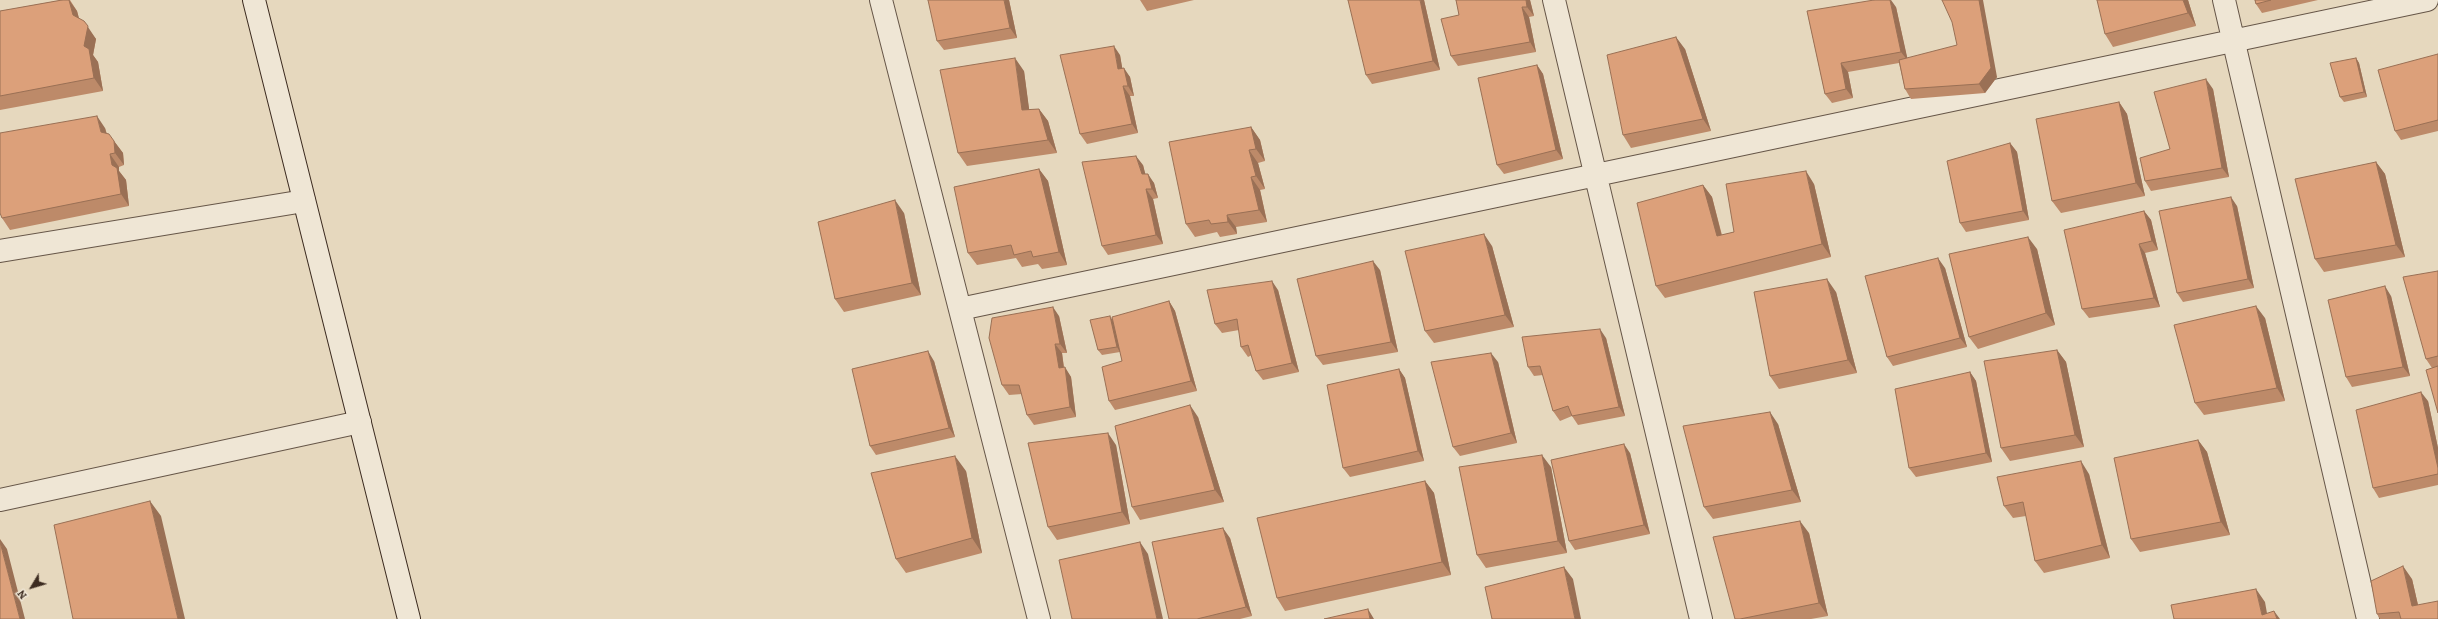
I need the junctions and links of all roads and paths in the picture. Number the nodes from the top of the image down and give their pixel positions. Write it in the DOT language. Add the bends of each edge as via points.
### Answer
graph roads {
  1 [pos="254,0"];
  2 [pos="882,0"];
  3 [pos="1554,0"];
  4 [pos="2224,0"];
  5 [pos="2426,0"];
  6 [pos="2234,41"];
  7 [pos="1595,175"];
  8 [pos="304,201"];
  9 [pos="0,251"];
  10 [pos="960,309"];
  11 [pos="360,422"];
  12 [pos="0,500"];
  13 [pos="409,619"];
  14 [pos="1039,619"];
  15 [pos="1701,619"];
  16 [pos="2368,619"];
  1 -- 8 [label="street"];
  2 -- 10 [label="street"];
  3 -- 7 [label="street"];
  4 -- 6 [label="street"];
  5 -- 6 [label="street"];
  6 -- 7 [label="street"];
  6 -- 16 [label="street"];
  7 -- 10 [label="street"];
  7 -- 15 [label="street"];
  8 -- 9 [label="street"];
  8 -- 11 [label="street"];
  10 -- 14 [label="street"];
  11 -- 12 [label="street"];
  11 -- 13 [label="street"];
}
